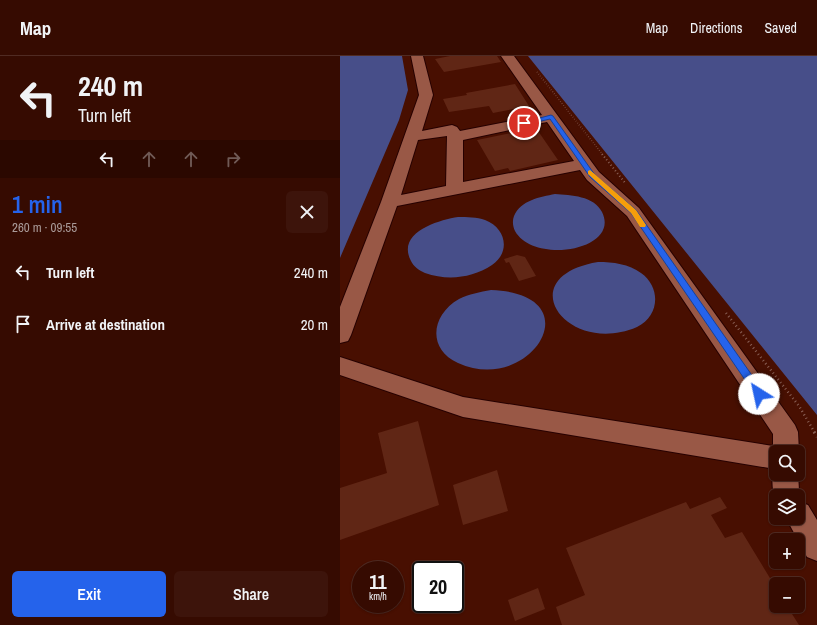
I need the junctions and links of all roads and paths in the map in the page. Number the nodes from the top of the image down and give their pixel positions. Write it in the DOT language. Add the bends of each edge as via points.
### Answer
graph roads {
  1 [pos="417,56"];
  2 [pos="508,56"];
  3 [pos="551,117"];
  4 [pos="412,137"];
  5 [pos="455,137"];
  6 [pos="584,164"];
  7 [pos="455,190"];
  8 [pos="390,202"];
  9 [pos="340,335"];
  10 [pos="340,366"];
  11 [pos="786,445"];
  12 [pos="769,457"];
  13 [pos="804,525"];
  14 [pos="817,547"];
  1 -- 4 [label="lane" via="426,95"];
  2 -- 3 [label="lane"];
  3 -- 5 [label="lane"];
  3 -- 6 [label="lane"];
  4 -- 5 [label="lane" via="452,130"];
  4 -- 8 [label="lane"];
  5 -- 7 [label="lane"];
  6 -- 7 [label="lane"];
  6 -- 11 [label="lane" via="593,176 633,212 786,432"];
  7 -- 8 [label="lane"];
  8 -- 9 [label="lane"];
  10 -- 12 [label="lane" via="463,407"];
  13 -- 14 [label="lane"];
}
